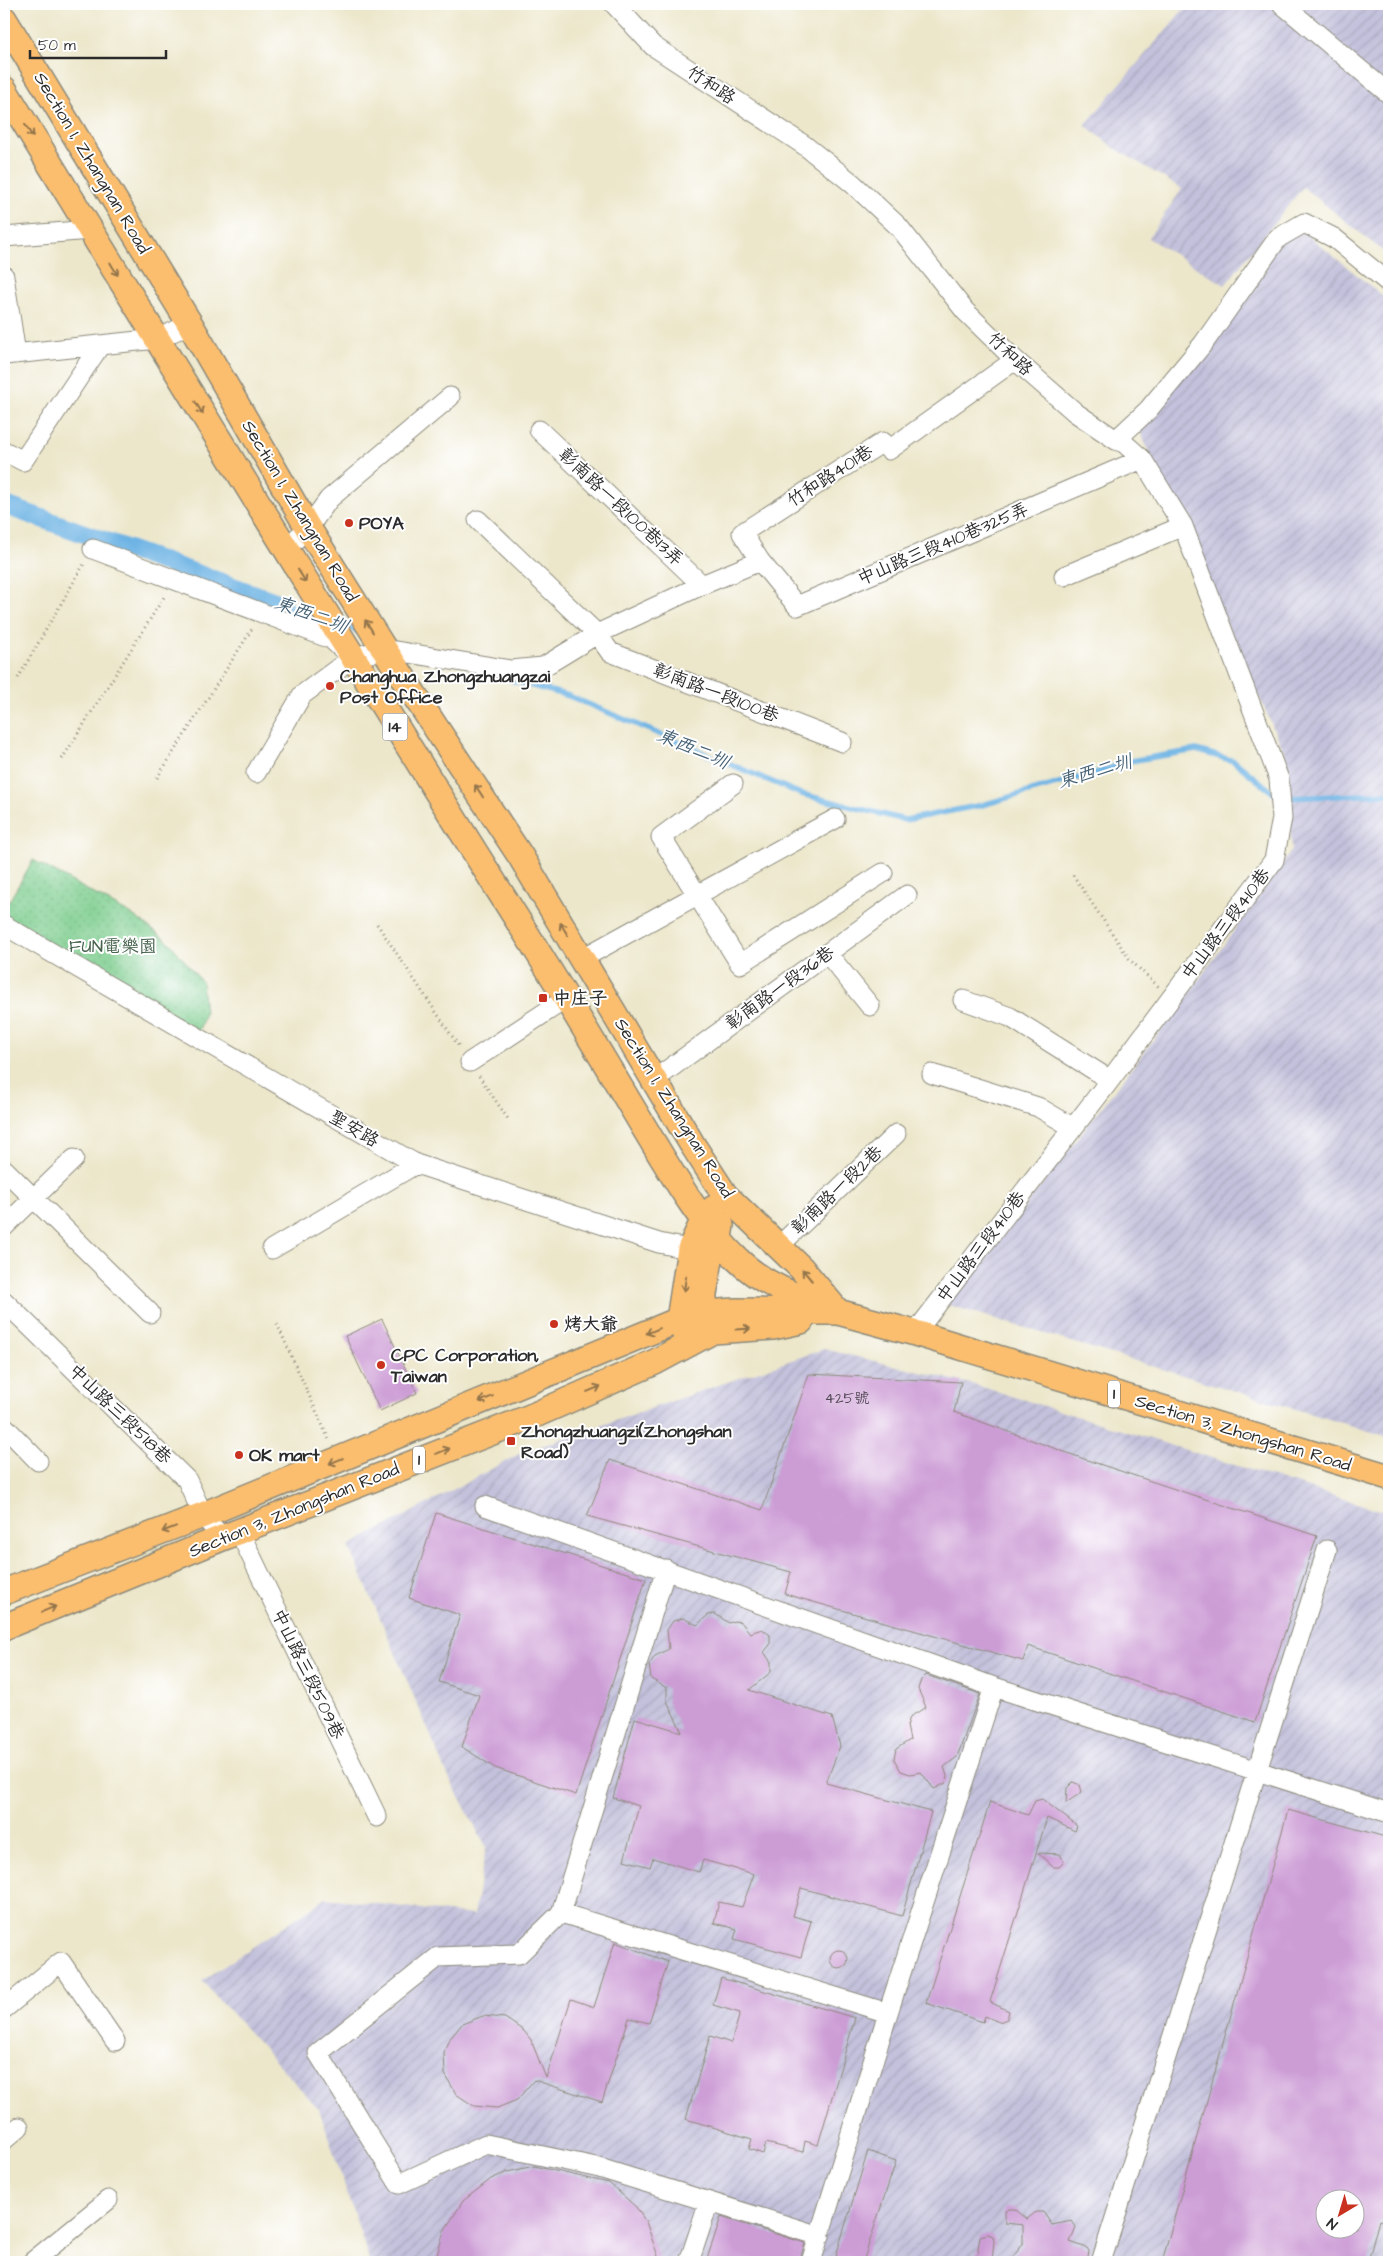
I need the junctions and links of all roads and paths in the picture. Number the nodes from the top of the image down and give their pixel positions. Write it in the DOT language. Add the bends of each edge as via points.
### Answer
graph roads {
  1 [pos="614,4"];
  2 [pos="1282,4"];
  3 [pos="4,19"];
  4 [pos="4,89"];
  5 [pos="1389,94"];
  6 [pos="90,230"];
  7 [pos="4,237"];
  8 [pos="4,276"];
  9 [pos="1389,283"];
  10 [pos="190,324"];
  11 [pos="157,340"];
  12 [pos="99,347"];
  13 [pos="10,355"];
  14 [pos="1016,360"];
  15 [pos="450,397"];
  16 [pos="539,430"];
  17 [pos="1116,440"];
  18 [pos="4,451"];
  19 [pos="1142,459"];
  20 [pos="478,520"];
  21 [pos="1183,526"];
  22 [pos="308,528"];
  23 [pos="93,549"];
  24 [pos="285,549"];
  25 [pos="760,561"];
  26 [pos="1064,576"];
  27 [pos="175,580"];
  28 [pos="702,584"];
  29 [pos="262,613"];
  30 [pos="596,634"];
  31 [pos="384,649"];
  32 [pos="352,658"];
  33 [pos="18,678"];
  34 [pos="842,742"];
  35 [pos="62,758"];
  36 [pos="256,774"];
  37 [pos="157,778"];
  38 [pos="733,784"];
  39 [pos="834,819"];
  40 [pos="883,873"];
  41 [pos="1073,875"];
  42 [pos="698,895"];
  43 [pos="907,895"];
  44 [pos="377,924"];
  45 [pos="4,925"];
  46 [pos="828,953"];
  47 [pos="581,960"];
  48 [pos="566,998"];
  49 [pos="1171,998"];
  50 [pos="963,1000"];
  51 [pos="870,1006"];
  52 [pos="470,1062"];
  53 [pos="932,1074"];
  54 [pos="654,1080"];
  55 [pos="1110,1080"];
  56 [pos="508,1119"];
  57 [pos="1072,1127"];
  58 [pos="896,1134"];
  59 [pos="74,1159"];
  60 [pos="416,1164"];
  61 [pos="4,1169"];
  62 [pos="725,1195"];
  63 [pos="33,1198"];
  64 [pos="704,1219"];
  65 [pos="4,1227"];
  66 [pos="707,1247"];
  67 [pos="778,1247"];
  68 [pos="272,1249"];
  69 [pos="4,1301"];
  70 [pos="838,1312"];
  71 [pos="150,1313"];
  72 [pos="679,1320"];
  73 [pos="708,1322"];
  74 [pos="277,1324"];
  75 [pos="916,1333"];
  76 [pos="689,1343"];
  77 [pos="4,1426"];
  78 [pos="338,1460"];
  79 [pos="38,1461"];
  80 [pos="1389,1477"];
  81 [pos="485,1506"];
  82 [pos="203,1515"];
  83 [pos="230,1534"];
  84 [pos="1327,1550"];
  85 [pos="666,1568"];
  86 [pos="4,1592"];
  87 [pos="4,1627"];
  88 [pos="994,1687"];
  89 [pos="1256,1772"];
  90 [pos="1389,1813"];
  91 [pos="377,1817"];
  92 [pos="561,1913"];
  93 [pos="4,2009"];
  94 [pos="888,2013"];
  95 [pos="115,2040"];
  96 [pos="19,2127"];
  97 [pos="4,2140"];
  98 [pos="108,2200"];
  99 [pos="708,2202"];
  100 [pos="820,2236"];
  101 [pos="32,2262"];
  102 [pos="689,2262"];
  103 [pos="811,2262"];
  104 [pos="1101,2262"];
  1 -- 14 [label="street, 竹和路" via="653,46 804,145 852,183 899,227 965,310"];
  2 -- 5 [label="street"];
  3 -- 10 [label="main road, Section 1, Zhangnan Road / 14"];
  4 -- 6 [label="main road, Section 1, Zhangnan Road / 14, one-way"];
  6 -- 7 [label="street"];
  6 -- 11 [label="main road, Section 1, Zhangnan Road / 14, one-way"];
  8 -- 13 [label="street"];
  9 -- 17 [label="street" via="1334,238 1304,223 1278,238 1203,344 1148,410"];
  10 -- 11 [label="street"];
  10 -- 22 [label="main road, Section 1, Zhangnan Road / 14"];
  11 -- 12 [label="street"];
  11 -- 24 [label="main road, Section 1, Zhangnan Road / 14, one-way"];
  12 -- 13 [label="street"];
  12 -- 18 [label="street" via="23,461"];
  14 -- 17 [label="street, 竹和路" via="1076,413"];
  14 -- 25 [label="street, 竹和路401巷" via="889,450 883,442 742,533"];
  15 -- 22 [label="street" via="329,499"];
  16 -- 28 [label="street, 彰南路一段100巷13弄"];
  17 -- 19 [label="street, 中山路三段410巷"];
  19 -- 21 [label="street, 中山路三段410巷"];
  19 -- 25 [label="street, 中山路三段410巷325弄" via="797,606"];
  20 -- 30 [label="street, 彰南路一段100巷"];
  21 -- 26 [label="street"];
  21 -- 49 [label="street, 中山路三段410巷" via="1279,779 1282,818 1274,860"];
  22 -- 24 [label="street"];
  31 -- 22 [label="main road, Section 1, Zhangnan Road / 14, one-way"];
  23 -- 27 [label="street"];
  23 -- 33 [label="path"];
  24 -- 32 [label="main road, Section 1, Zhangnan Road / 14, one-way"];
  25 -- 28 [label="street"];
  27 -- 29 [label="street"];
  27 -- 35 [label="path"];
  28 -- 30 [label="street"];
  29 -- 32 [label="street" via="331,639"];
  29 -- 37 [label="path"];
  30 -- 31 [label="street" via="543,667 512,670"];
  30 -- 34 [label="street, 彰南路一段100巷" via="610,652"];
  31 -- 32 [label="street"];
  47 -- 31 [label="main road, Section 1, Zhangnan Road / 14, one-way" via="521,857"];
  32 -- 36 [label="street" via="302,695"];
  32 -- 48 [label="main road, Section 1, Zhangnan Road / 14"];
  38 -- 42 [label="street" via="661,837"];
  39 -- 42 [label="street"];
  40 -- 42 [label="street" via="740,964"];
  41 -- 49 [label="path" via="1130,960"];
  42 -- 47 [label="street"];
  43 -- 46 [label="street, 彰南路一段36巷"];
  44 -- 52 [label="path"];
  45 -- 60 [label="street, 聖安路"];
  46 -- 51 [label="street"];
  46 -- 54 [label="street, 彰南路一段36巷"];
  47 -- 54 [label="main road, Section 1, Zhangnan Road / 14"];
  48 -- 52 [label="street"];
  48 -- 64 [label="main road, Section 1, Zhangnan Road / 14"];
  49 -- 55 [label="street, 中山路三段410巷"];
  50 -- 55 [label="street" via="1010,1017"];
  52 -- 56 [label="path"];
  53 -- 57 [label="street" via="1038,1107"];
  54 -- 62 [label="main road, Section 1, Zhangnan Road / 14"];
  55 -- 57 [label="street, 中山路三段410巷"];
  57 -- 75 [label="street, 中山路三段410巷"];
  58 -- 67 [label="street, 彰南路一段2巷"];
  59 -- 63 [label="street"];
  60 -- 66 [label="street, 聖安路" via="659,1243"];
  60 -- 68 [label="street"];
  61 -- 63 [label="street"];
  62 -- 64 [label="main road"];
  62 -- 66 [label="main road"];
  62 -- 67 [label="main road, Section 1, Zhangnan Road / 14"];
  63 -- 65 [label="street"];
  63 -- 71 [label="street"];
  64 -- 66 [label="main road"];
  66 -- 70 [label="main road" via="737,1259 788,1293"];
  66 -- 72 [label="main road, one-way"];
  66 -- 73 [label="main road" via="704,1294"];
  70 -- 67 [label="main road, Section 1, Zhangnan Road / 14, one-way" via="801,1268"];
  69 -- 82 [label="street, 中山路三段518巷" via="187,1480"];
  70 -- 73 [label="main road, Section 3, Zhongshan Road / 1" via="770,1310"];
  70 -- 75 [label="main road, Section 3, Zhongshan Road / 1"];
  72 -- 73 [label="main road, Section 3, Zhongshan Road / 1"];
  72 -- 76 [label="main road"];
  72 -- 78 [label="main road, Section 3, Zhongshan Road / 1, one-way"];
  73 -- 76 [label="main road, Section 3, Zhongshan Road / 1"];
  74 -- 78 [label="path"];
  75 -- 80 [label="main road, Section 3, Zhongshan Road / 1"];
  83 -- 76 [label="main road, Section 3, Zhongshan Road / 1, one-way" via="528,1418 655,1362"];
  77 -- 79 [label="street"];
  78 -- 82 [label="main road, Section 3, Zhongshan Road / 1, one-way"];
  81 -- 85 [label="street"];
  82 -- 83 [label="street, 中山路三段518巷"];
  82 -- 86 [label="main road, Section 3, Zhongshan Road / 1, one-way"];
  87 -- 83 [label="main road, Section 3, Zhongshan Road / 1, one-way"];
  83 -- 91 [label="street, 中山路三段509巷"];
  84 -- 89 [label="street"];
  85 -- 88 [label="street"];
  85 -- 92 [label="street"];
  88 -- 89 [label="street"];
  88 -- 94 [label="street"];
  89 -- 90 [label="street"];
  89 -- 104 [label="street"];
  92 -- 94 [label="street"];
  92 -- 99 [label="street" via="519,1954 438,1957 318,2053 399,2184 486,2144 596,2167"];
  93 -- 95 [label="street" via="61,1962"];
  94 -- 100 [label="street"];
  96 -- 97 [label="street"];
  98 -- 101 [label="street"];
  99 -- 100 [label="street"];
  99 -- 102 [label="street"];
  100 -- 103 [label="street"];
}
